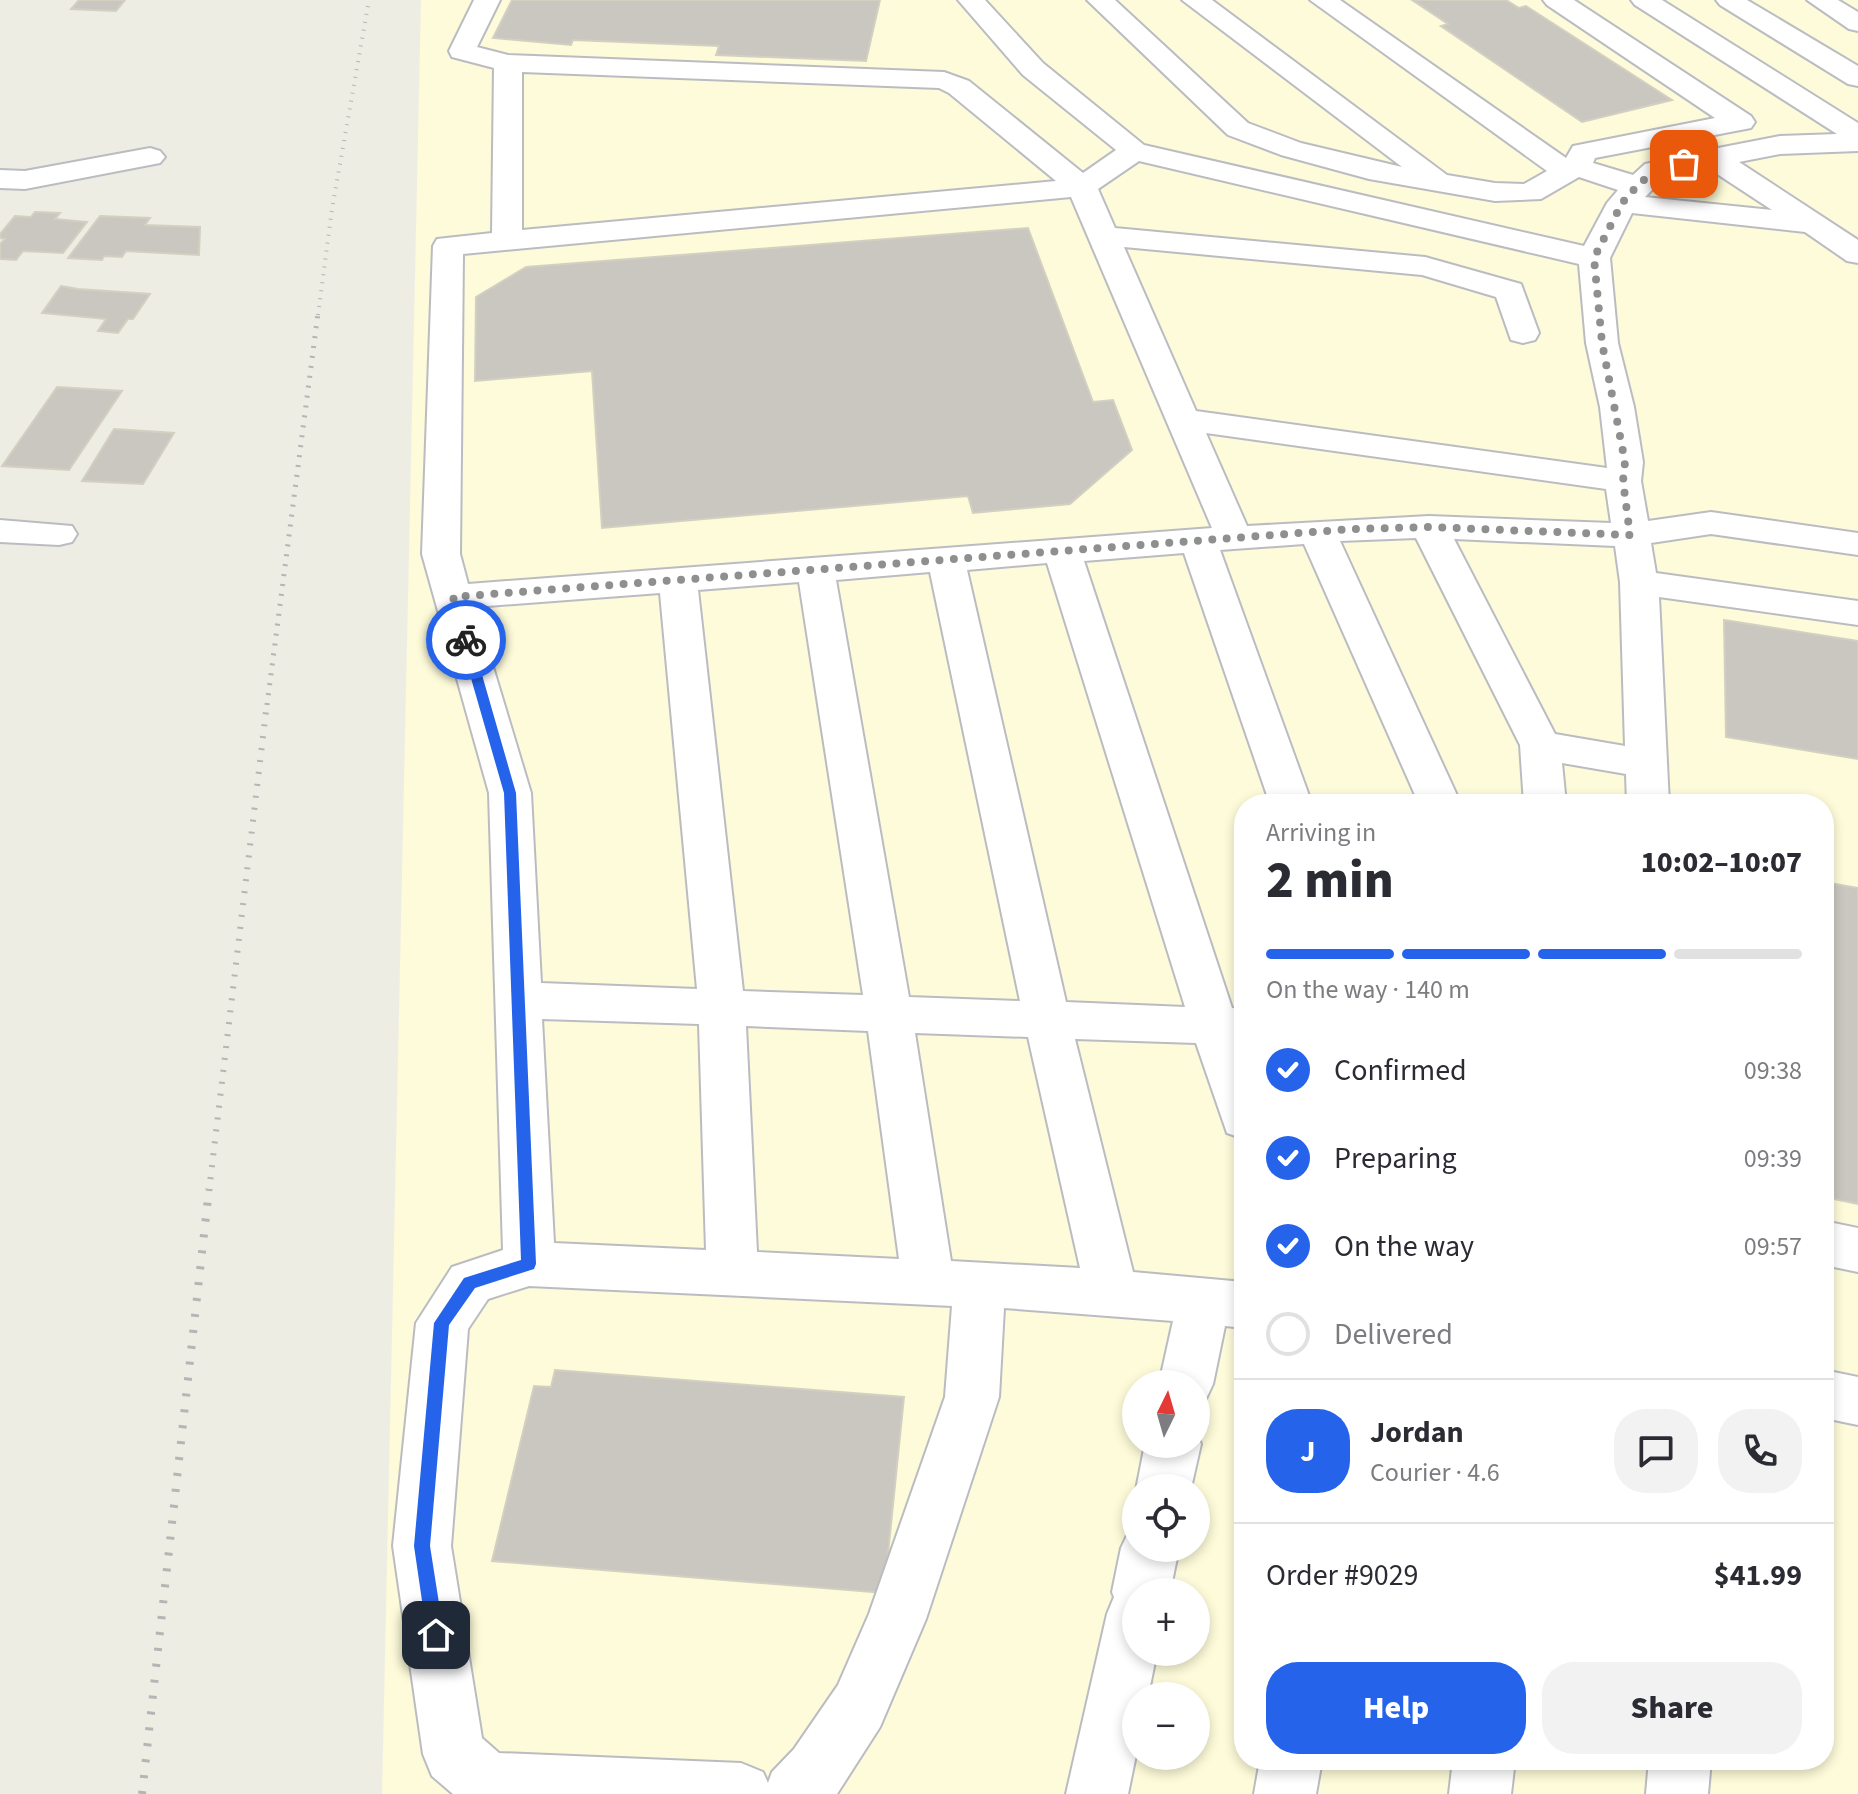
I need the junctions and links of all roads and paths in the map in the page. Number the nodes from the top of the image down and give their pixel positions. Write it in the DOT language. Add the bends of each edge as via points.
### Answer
graph roads {
  1 [pos="487,0"];
  2 [pos="971,0"];
  3 [pos="1100,0"];
  4 [pos="1195,0"];
  5 [pos="1323,0"];
  6 [pos="1556,0"];
  7 [pos="1644,0"];
  8 [pos="1729,0"];
  9 [pos="1820,0"];
  10 [pos="1858,23"];
  11 [pos="508,63"];
  12 [pos="1858,78"];
  13 [pos="1741,122"];
  14 [pos="1858,135"];
  15 [pos="1858,142"];
  16 [pos="1780,145"];
  17 [pos="1134,151"];
  18 [pos="150,157"];
  19 [pos="1713,158"];
  20 [pos="1571,169"];
  21 [pos="0,179"];
  22 [pos="1442,183"];
  23 [pos="1082,187"];
  24 [pos="1629,194"];
  25 [pos="1813,224"];
  26 [pos="1103,236"];
  27 [pos="507,241"];
  28 [pos="1858,254"];
  29 [pos="1594,258"];
  30 [pos="1523,333"];
  31 [pos="1182,419"];
  32 [pos="1623,481"];
  33 [pos="1429,527"];
  34 [pos="0,531"];
  35 [pos="1317,532"];
  36 [pos="59,534"];
  37 [pos="1630,535"];
  38 [pos="1216,540"];
  39 [pos="1858,544"];
  40 [pos="1062,551"];
  41 [pos="946,560"];
  42 [pos="816,570"];
  43 [pos="678,580"];
  44 [pos="1639,582"];
  45 [pos="453,597"];
  46 [pos="1858,613"];
  47 [pos="1540,745"];
  48 [pos="1648,764"];
  49 [pos="1288,794"];
  50 [pos="1435,794"];
  51 [pos="1544,794"];
  52 [pos="1648,794"];
  53 [pos="519,1000"];
  54 [pos="722,1008"];
  55 [pos="889,1014"];
  56 [pos="1047,1020"];
  57 [pos="1229,1027"];
  58 [pos="1234,1058"];
  59 [pos="1834,1245"];
  60 [pos="1858,1250"];
  61 [pos="529,1264"];
  62 [pos="732,1274"];
  63 [pos="954,1284"];
  64 [pos="1112,1292"];
  65 [pos="1224,1302"];
  66 [pos="1192,1370"];
  67 [pos="1834,1396"];
  68 [pos="1858,1401"];
  69 [pos="1125,1666"];
  70 [pos="1289,1770"];
  71 [pos="1483,1770"];
  72 [pos="1679,1770"];
  73 [pos="741,1794"];
  74 [pos="794,1794"];
  75 [pos="1097,1794"];
  76 [pos="1285,1794"];
  77 [pos="1480,1794"];
  78 [pos="1677,1794"];
  1 -- 11 [label="street" via="462,51"];
  2 -- 17 [label="street" via="1033,69"];
  3 -- 22 [label="street" via="1238,129 1369,170"];
  4 -- 22 [label="street"];
  5 -- 20 [label="street"];
  6 -- 13 [label="street"];
  7 -- 14 [label="street"];
  8 -- 12 [label="street"];
  9 -- 10 [label="street"];
  11 -- 23 [label="street" via="944,80"];
  11 -- 27 [label="street"];
  13 -- 16 [label="street"];
  13 -- 20 [label="street" via="1583,152"];
  15 -- 16 [label="street"];
  16 -- 19 [label="street"];
  17 -- 23 [label="street"];
  17 -- 29 [label="street"];
  18 -- 21 [label="street" via="25,180"];
  19 -- 24 [label="street" via="1655,170"];
  19 -- 25 [label="street"];
  20 -- 22 [label="street" via="1530,193"];
  20 -- 24 [label="street"];
  23 -- 26 [label="street"];
  23 -- 27 [label="street"];
  24 -- 25 [label="street"];
  24 -- 29 [label="street"];
  25 -- 28 [label="street"];
  26 -- 30 [label="street" via="1425,266 1510,291"];
  26 -- 31 [label="street"];
  27 -- 45 [label="street" via="448,246 441,554"];
  29 -- 32 [label="street" via="1602,343 1625,462"];
  31 -- 32 [label="street"];
  31 -- 38 [label="street"];
  32 -- 37 [label="street"];
  33 -- 35 [label="street"];
  33 -- 37 [label="street"];
  33 -- 47 [label="street"];
  34 -- 36 [label="street"];
  35 -- 38 [label="street"];
  35 -- 50 [label="street"];
  37 -- 39 [label="street" via="1711,523"];
  37 -- 44 [label="street"];
  38 -- 40 [label="street"];
  38 -- 49 [label="street"];
  40 -- 41 [label="street"];
  40 -- 57 [label="street"];
  41 -- 42 [label="street"];
  41 -- 56 [label="street"];
  42 -- 43 [label="street"];
  42 -- 55 [label="street"];
  43 -- 45 [label="street"];
  43 -- 54 [label="street"];
  44 -- 46 [label="street"];
  44 -- 48 [label="street"];
  45 -- 53 [label="street" via="510,793"];
  47 -- 48 [label="street"];
  47 -- 51 [label="street"];
  48 -- 52 [label="street"];
  53 -- 54 [label="street"];
  53 -- 61 [label="street"];
  54 -- 55 [label="street"];
  54 -- 62 [label="street"];
  55 -- 56 [label="street"];
  55 -- 63 [label="street"];
  56 -- 57 [label="street"];
  56 -- 64 [label="street"];
  57 -- 58 [label="street"];
  59 -- 60 [label="street"];
  61 -- 62 [label="street"];
  61 -- 73 [label="street" via="470,1283 442,1323 422,1546 454,1754 487,1783"];
  62 -- 63 [label="street"];
  63 -- 64 [label="street"];
  63 -- 74 [label="street" via="972,1397 897,1619 859,1706 816,1771"];
  64 -- 65 [label="street"];
  65 -- 66 [label="street"];
  67 -- 68 [label="street"];
  69 -- 75 [label="street"];
  70 -- 76 [label="street"];
  71 -- 77 [label="street"];
  72 -- 78 [label="street"];
}
